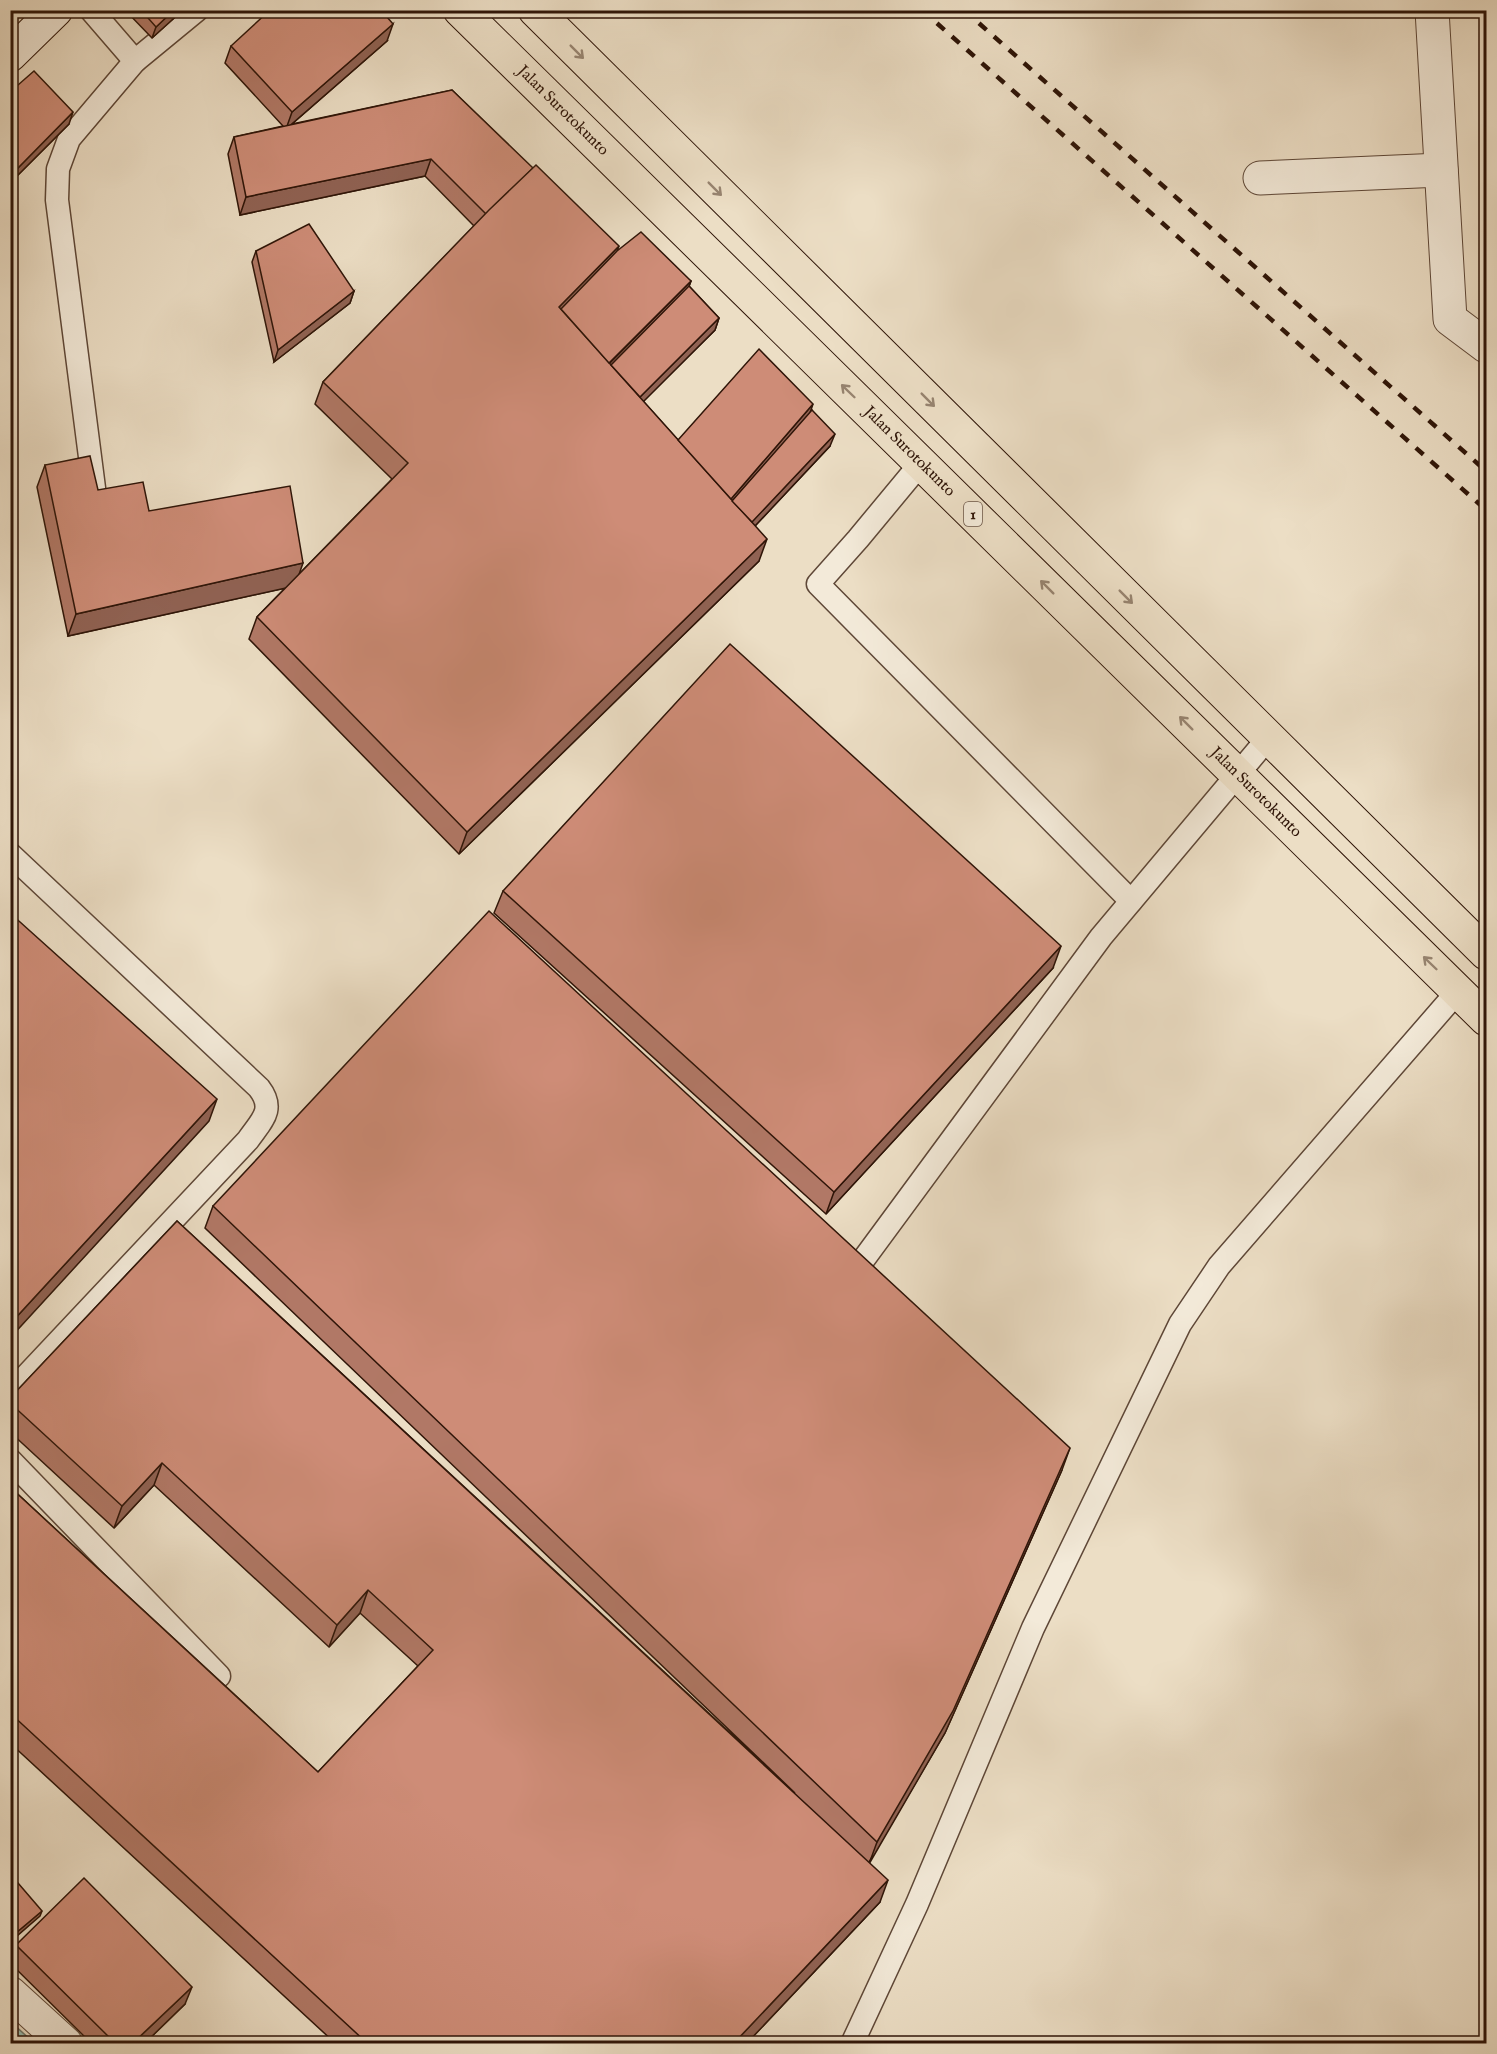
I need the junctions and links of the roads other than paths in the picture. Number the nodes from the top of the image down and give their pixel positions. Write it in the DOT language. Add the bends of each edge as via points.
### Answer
graph roads {
  1 [pos="56,10"];
  2 [pos="91,10"];
  3 [pos="197,10"];
  4 [pos="460,10"];
  5 [pos="535,10"];
  6 [pos="1432,10"];
  7 [pos="10,55"];
  8 [pos="135,62"];
  9 [pos="1441,170"];
  10 [pos="1260,178"];
  11 [pos="1486,346"];
  12 [pos="921,463"];
  13 [pos="96,500"];
  14 [pos="1269,737"];
  15 [pos="1237,774"];
  16 [pos="10,854"];
  17 [pos="1131,901"];
  18 [pos="1486,953"];
  19 [pos="1458,991"];
  20 [pos="1486,1019"];
  21 [pos="855,1270"];
  22 [pos="10,1393"];
  23 [pos="10,1460"];
  24 [pos="219,1676"];
  25 [pos="10,1993"];
  26 [pos="66,2043"];
  27 [pos="852,2043"];
  1 -- 7 [label="street"];
  2 -- 8 [label="lane"];
  3 -- 8 [label="lane"];
  12 -- 4 [label="main road, Jalan Surotokunto / 1, one-way"];
  5 -- 14 [label="main road, one-way"];
  6 -- 9 [label="street"];
  8 -- 13 [label="lane" via="69,139 58,169 57,200"];
  9 -- 10 [label="street"];
  9 -- 11 [label="street" via="1450,319"];
  15 -- 12 [label="main road, Jalan Surotokunto / 1, one-way"];
  12 -- 17 [label="lane" via="818,584"];
  14 -- 15 [label="lane"];
  14 -- 18 [label="main road"];
  15 -- 17 [label="lane"];
  19 -- 15 [label="main road, Jalan Surotokunto / 1, one-way"];
  16 -- 22 [label="lane" via="260,1088 268,1102 267,1112 248,1140"];
  17 -- 21 [label="lane"];
  19 -- 20 [label="main road, Jalan Surotokunto / 1"];
  19 -- 27 [label="lane" via="1219,1266 1180,1324 1034,1628 917,1904"];
  23 -- 24 [label="lane"];
  25 -- 26 [label="street"];
}
